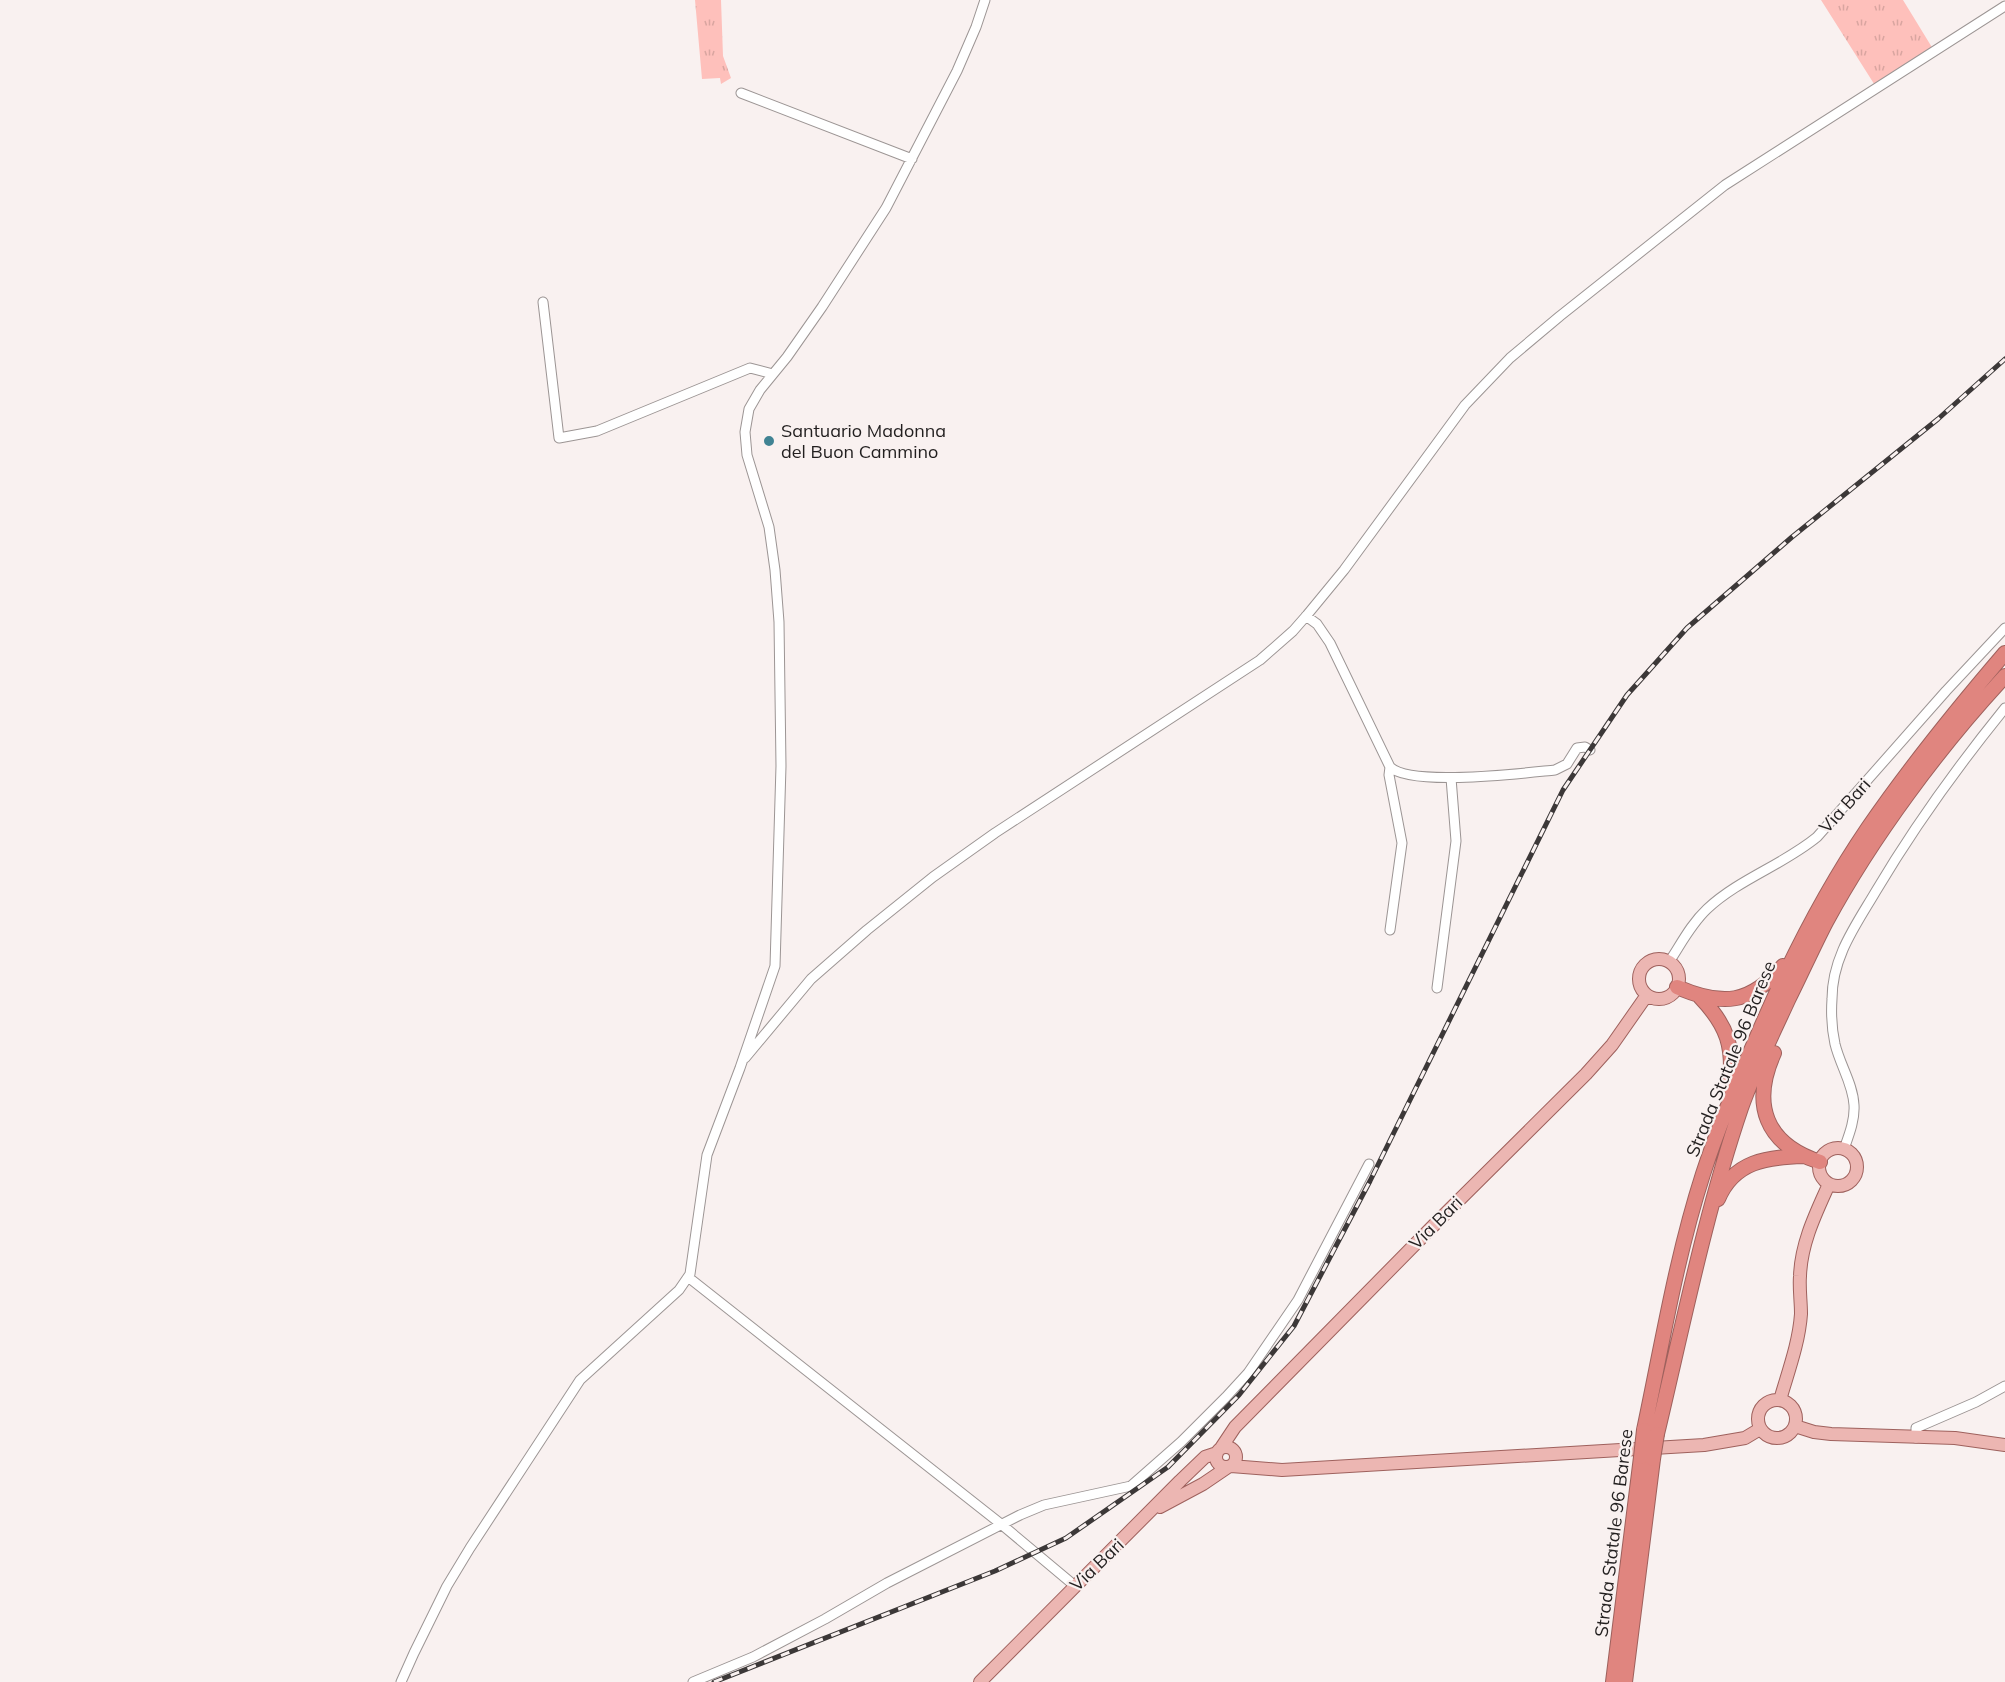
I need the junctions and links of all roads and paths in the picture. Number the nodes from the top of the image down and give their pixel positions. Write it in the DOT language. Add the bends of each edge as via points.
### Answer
graph roads {
  1 [pos="985,0"];
  2 [pos="2005,6"];
  3 [pos="741,93"];
  4 [pos="912,159"];
  5 [pos="543,302"];
  6 [pos="773,374"];
  7 [pos="1306,616"];
  8 [pos="2005,628"];
  9 [pos="2005,653"];
  10 [pos="2005,676"];
  11 [pos="2005,708"];
  12 [pos="1590,750"];
  13 [pos="1390,767"];
  14 [pos="1451,778"];
  15 [pos="1390,930"];
  16 [pos="1793,956"];
  17 [pos="1670,962"];
  18 [pos="1805,965"];
  19 [pos="1677,987"];
  20 [pos="1437,988"];
  21 [pos="1647,995"];
  22 [pos="1700,997"];
  23 [pos="742,1062"];
  24 [pos="1729,1101"];
  25 [pos="1844,1149"];
  26 [pos="1804,1156"];
  27 [pos="1820,1162"];
  28 [pos="1370,1164"];
  29 [pos="1829,1184"];
  30 [pos="1705,1232"];
  31 [pos="688,1276"];
  32 [pos="2005,1386"];
  33 [pos="1780,1400"];
  34 [pos="1241,1422"];
  35 [pos="1795,1426"];
  36 [pos="1760,1429"];
  37 [pos="1651,1432"];
  38 [pos="1916,1438"];
  39 [pos="2005,1445"];
  40 [pos="1219,1450"];
  41 [pos="1647,1458"];
  42 [pos="1232,1460"];
  43 [pos="1151,1512"];
  44 [pos="1001,1524"];
  45 [pos="1076,1586"];
  46 [pos="401,1682"];
  47 [pos="693,1682"];
  48 [pos="980,1682"];
  49 [pos="1613,1682"];
  50 [pos="1625,1682"];
  1 -- 4 [label="street" via="957,71"];
  2 -- 7 [label="street" via="1725,185 1510,358 1465,405"];
  3 -- 4 [label="street"];
  4 -- 6 [label="street" via="822,307"];
  5 -- 6 [label="street" via="559,438 597,431 750,368"];
  6 -- 23 [label="street" via="749,409 745,432 747,456 769,527 779,622 781,766 775,966"];
  7 -- 13 [label="street" via="1330,643"];
  7 -- 23 [label="street" via="1260,660 995,833 925,884 811,979"];
  8 -- 17 [label="street, Via Bari" via="1817,837 1707,909"];
  9 -- 16 [label="highway, Strada Statale 96 Barese" via="1874,820"];
  10 -- 18 [label="highway, Strada Statale 96 Barese" via="1972,712 1879,837"];
  11 -- 25 [label="street" via="1902,847 1843,947 1832,996 1835,1043 1854,1106"];
  12 -- 14 [label="street" via="1576,748 1567,764 1555,770"];
  13 -- 14 [label="street" via="1407,775"];
  13 -- 15 [label="street" via="1402,843"];
  14 -- 20 [label="street" via="1456,841"];
  16 -- 22 [label="highway" via="1754,992 1731,999"];
  16 -- 24 [label="highway, Strada Statale 96 Barese"];
  17 -- 19 [label="main road" via="1679,976"];
  17 -- 21 [label="main road" via="1658,959 1642,968 1640,986"];
  18 -- 26 [label="highway" via="1763,1084 1770,1124 1786,1144"];
  18 -- 30 [label="highway, Strada Statale 96 Barese" via="1742,1106"];
  19 -- 21 [label="main road" via="1664,998"];
  19 -- 22 [label="highway"];
  21 -- 34 [label="main road, Via Bari" via="1586,1074"];
  22 -- 24 [label="highway" via="1720,1020 1730,1047"];
  23 -- 31 [label="street" via="707,1155"];
  24 -- 37 [label="highway, Strada Statale 96 Barese" via="1687,1228"];
  25 -- 27 [label="main road" via="1832,1149"];
  25 -- 29 [label="main road" via="1856,1161 1854,1177 1840,1185"];
  26 -- 27 [label="highway"];
  26 -- 30 [label="highway" via="1764,1159 1739,1171 1720,1194"];
  27 -- 29 [label="main road" via="1822,1176"];
  28 -- 44 [label="street" via="1298,1300 1248,1373 1189,1434 1131,1486 1044,1505"];
  29 -- 33 [label="main road" via="1803,1254 1799,1323"];
  30 -- 37 [label="highway, Strada Statale 96 Barese"];
  31 -- 44 [label="street"];
  31 -- 46 [label="street" via="679,1290 580,1380 447,1586"];
  32 -- 38 [label="street" via="1916,1428"];
  33 -- 35 [label="main road" via="1792,1407"];
  33 -- 36 [label="main road" via="1763,1406 1758,1417"];
  34 -- 40 [label="main road, Via Bari"];
  34 -- 42 [label="main road"];
  35 -- 36 [label="main road" via="1787,1435 1776,1438"];
  35 -- 38 [label="main road" via="1831,1434"];
  36 -- 42 [label="main road" via="1745,1438 1704,1445 1294,1469 1264,1469"];
  37 -- 41 [label="highway, Strada Statale 96 Barese, bridge"];
  38 -- 39 [label="main road" via="1955,1438"];
  40 -- 42 [label="main road" via="1230,1448"];
  40 -- 42 [label="main road" via="1217,1462 1221,1466"];
  40 -- 43 [label="main road, Via Bari" via="1205,1457"];
  41 -- 49 [label="highway, Strada Statale 96 Barese"];
  41 -- 50 [label="highway, Strada Statale 96 Barese"];
  42 -- 43 [label="main road" via="1203,1484"];
  43 -- 45 [label="main road, Via Bari"];
  44 -- 45 [label="street"];
  44 -- 47 [label="street" via="753,1657"];
  45 -- 48 [label="main road, Via Bari"];
}
